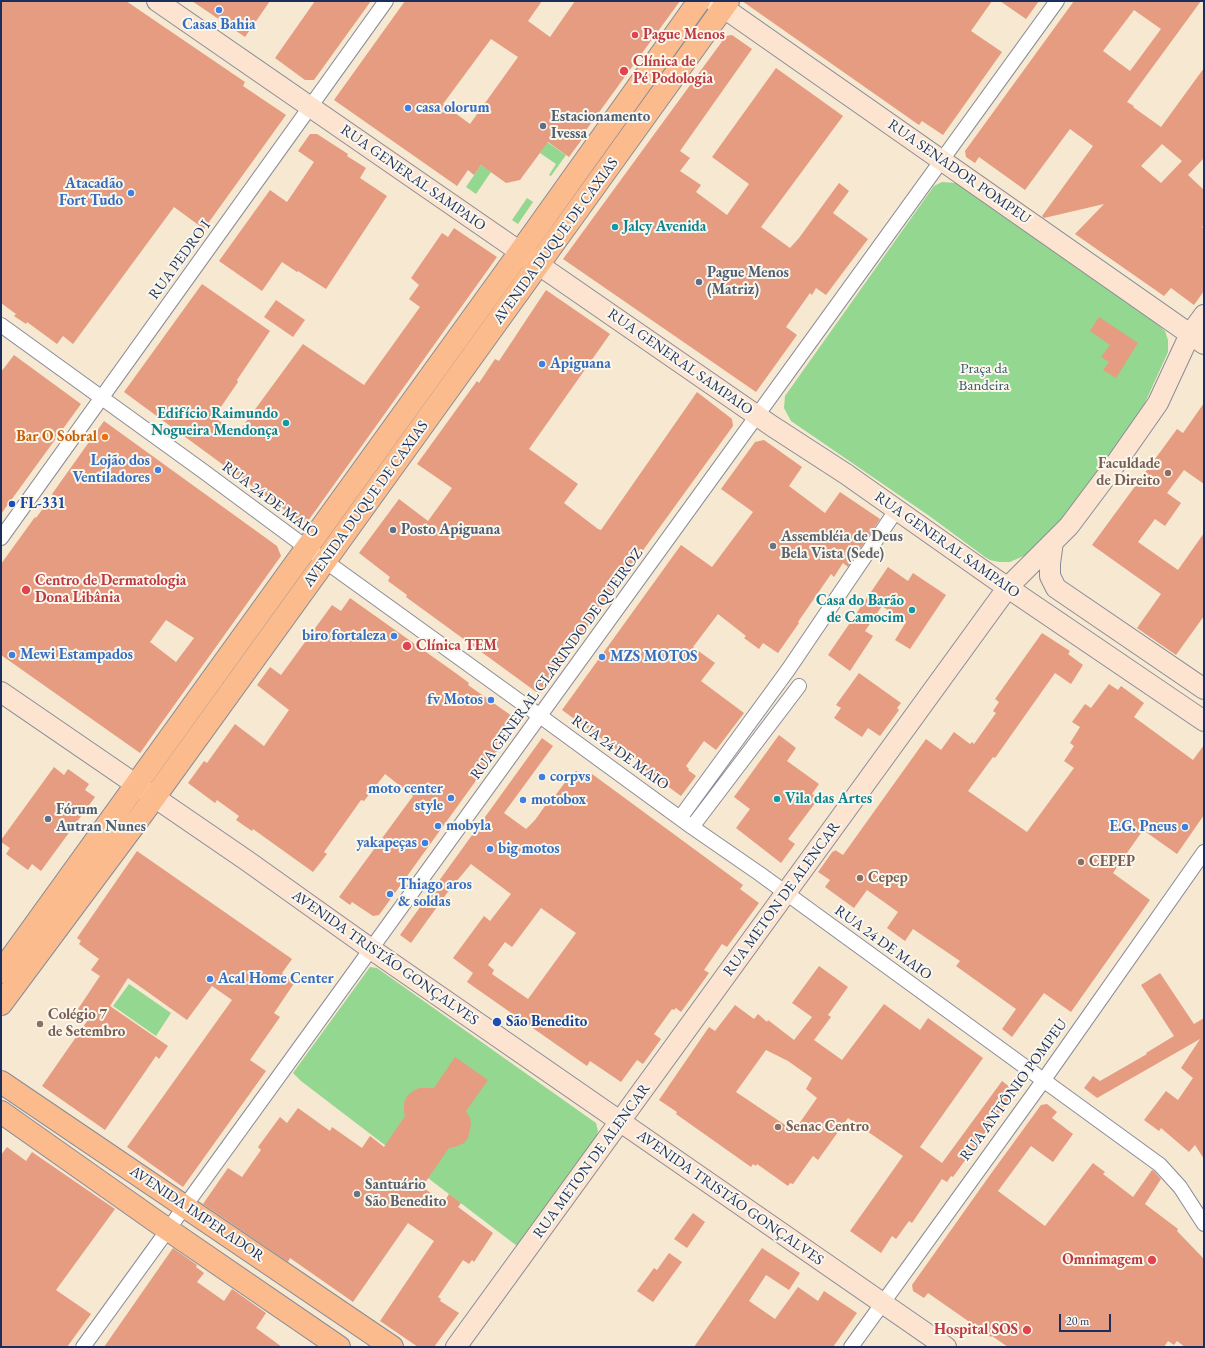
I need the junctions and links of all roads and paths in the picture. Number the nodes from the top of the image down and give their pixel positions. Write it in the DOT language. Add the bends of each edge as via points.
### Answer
graph roads {
  1 [pos="157,1"];
  2 [pos="386,1"];
  3 [pos="699,1"];
  4 [pos="1057,1"];
  5 [pos="722,3"];
  6 [pos="310,107"];
  7 [pos="941,160"];
  8 [pos="520,252"];
  9 [pos="539,265"];
  10 [pos="1204,315"];
  11 [pos="1,325"];
  12 [pos="1197,339"];
  13 [pos="102,398"];
  14 [pos="758,415"];
  15 [pos="897,509"];
  16 [pos="1,538"];
  17 [pos="1053,542"];
  18 [pos="307,548"];
  19 [pos="325,561"];
  20 [pos="1008,588"];
  21 [pos="800,686"];
  22 [pos="1204,689"];
  23 [pos="1,692"];
  24 [pos="540,716"];
  25 [pos="1204,721"];
  26 [pos="136,784"];
  27 [pos="154,797"];
  28 [pos="680,818"];
  29 [pos="692,827"];
  30 [pos="1204,852"];
  31 [pos="786,894"];
  32 [pos="371,949"];
  33 [pos="1,972"];
  34 [pos="1,1004"];
  35 [pos="1043,1081"];
  36 [pos="1,1082"];
  37 [pos="1,1112"];
  38 [pos="620,1122"];
  39 [pos="185,1206"];
  40 [pos="1204,1224"];
  41 [pos="168,1230"];
  42 [pos="882,1303"];
  43 [pos="83,1347"];
  44 [pos="339,1347"];
  45 [pos="392,1347"];
  46 [pos="456,1347"];
  47 [pos="851,1347"];
  48 [pos="946,1347"];
  1 -- 6 [label="street, RUA GENERAL SAMPAIO"];
  2 -- 6 [label="street, RUA PEDRO I"];
  3 -- 8 [label="main road, AVENIDA DUQUE DE CAXIAS"];
  4 -- 7 [label="street, RUA GENERAL CLARINDO DE QUEIROZ"];
  5 -- 7 [label="street, RUA SENADOR POMPEU"];
  5 -- 9 [label="main road, AVENIDA DUQUE DE CAXIAS"];
  6 -- 8 [label="street, RUA GENERAL SAMPAIO"];
  6 -- 13 [label="street, RUA PEDRO I"];
  7 -- 12 [label="street, RUA SENADOR POMPEU"];
  7 -- 14 [label="street, RUA GENERAL CLARINDO DE QUEIROZ"];
  8 -- 9 [label="street, RUA GENERAL SAMPAIO"];
  8 -- 18 [label="main road, AVENIDA DUQUE DE CAXIAS"];
  9 -- 14 [label="street, RUA GENERAL SAMPAIO"];
  9 -- 19 [label="main road, AVENIDA DUQUE DE CAXIAS"];
  10 -- 12 [label="street, RUA METON DE ALENCAR"];
  11 -- 13 [label="street, RUA 24 DE MAIO"];
  12 -- 17 [label="street, RUA METON DE ALENCAR" via="1110,472 1069,526"];
  13 -- 16 [label="street, RUA PEDRO I"];
  13 -- 18 [label="street, RUA 24 DE MAIO"];
  14 -- 15 [label="street, RUA GENERAL SAMPAIO"];
  14 -- 24 [label="street, RUA GENERAL CLARINDO DE QUEIROZ"];
  15 -- 20 [label="street, RUA GENERAL SAMPAIO"];
  15 -- 28 [label="street" via="788,670"];
  17 -- 20 [label="street, RUA METON DE ALENCAR"];
  17 -- 22 [label="street" via="1050,576 1056,588"];
  18 -- 19 [label="street, RUA 24 DE MAIO"];
  18 -- 26 [label="main road, AVENIDA DUQUE DE CAXIAS"];
  19 -- 24 [label="street, RUA 24 DE MAIO"];
  19 -- 27 [label="main road, AVENIDA DUQUE DE CAXIAS"];
  20 -- 25 [label="street, RUA GENERAL SAMPAIO"];
  20 -- 31 [label="street, RUA METON DE ALENCAR"];
  21 -- 29 [label="street"];
  23 -- 26 [label="street, AVENIDA TRISTÃO GONÇALVES"];
  24 -- 28 [label="street, RUA 24 DE MAIO"];
  24 -- 32 [label="street, RUA GENERAL CLARINDO DE QUEIROZ"];
  26 -- 27 [label="street, AVENIDA TRISTÃO GONÇALVES"];
  26 -- 33 [label="main road, AVENIDA DUQUE DE CAXIAS"];
  27 -- 32 [label="street, AVENIDA TRISTÃO GONÇALVES"];
  27 -- 34 [label="main road, AVENIDA DUQUE DE CAXIAS"];
  28 -- 29 [label="street, RUA 24 DE MAIO"];
  29 -- 31 [label="street, RUA 24 DE MAIO"];
  30 -- 35 [label="street, RUA ANTÔNIO POMPEU"];
  31 -- 35 [label="street, RUA 24 DE MAIO"];
  31 -- 38 [label="street, RUA METON DE ALENCAR"];
  32 -- 38 [label="street, AVENIDA TRISTÃO GONÇALVES"];
  32 -- 39 [label="street, RUA GENERAL CLARINDO DE QUEIROZ"];
  35 -- 40 [label="street, RUA 24 DE MAIO" via="1160,1165 1180,1187"];
  35 -- 42 [label="street, RUA ANTÔNIO POMPEU"];
  36 -- 39 [label="main road, AVENIDA IMPERADOR"];
  37 -- 41 [label="main road, AVENIDA IMPERADOR"];
  38 -- 42 [label="street, AVENIDA TRISTÃO GONÇALVES"];
  38 -- 46 [label="street, RUA METON DE ALENCAR"];
  39 -- 41 [label="street, RUA GENERAL CLARINDO DE QUEIROZ"];
  39 -- 45 [label="main road, AVENIDA IMPERADOR"];
  41 -- 43 [label="street, RUA GENERAL CLARINDO DE QUEIROZ"];
  41 -- 44 [label="main road, AVENIDA IMPERADOR"];
  42 -- 47 [label="street, RUA ANTÔNIO POMPEU"];
  42 -- 48 [label="street, AVENIDA TRISTÃO GONÇALVES"];
}
